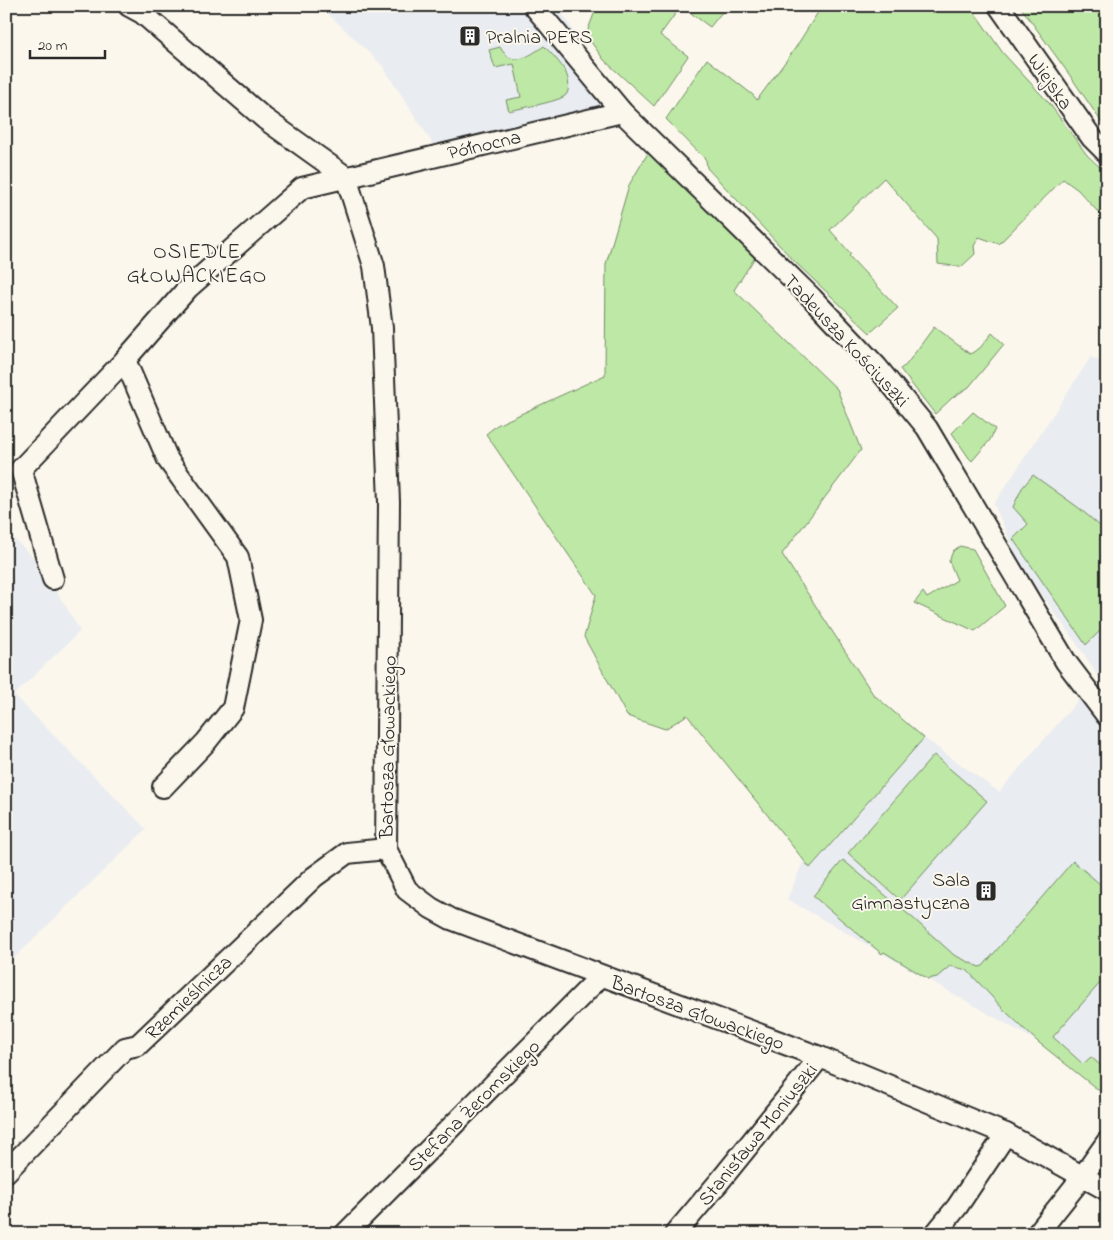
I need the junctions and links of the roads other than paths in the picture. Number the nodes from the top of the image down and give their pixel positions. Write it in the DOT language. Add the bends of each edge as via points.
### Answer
graph roads {
  1 [pos="129,6"];
  2 [pos="534,6"];
  3 [pos="999,6"];
  4 [pos="622,112"];
  5 [pos="1107,153"];
  6 [pos="346,177"];
  7 [pos="125,360"];
  8 [pos="52,579"];
  9 [pos="1107,716"];
  10 [pos="163,787"];
  11 [pos="386,849"];
  12 [pos="601,976"];
  13 [pos="820,1057"];
  14 [pos="1006,1134"];
  15 [pos="1107,1142"];
  16 [pos="6,1172"];
  17 [pos="1083,1176"];
  18 [pos="1107,1190"];
  19 [pos="345,1234"];
  20 [pos="675,1234"];
  21 [pos="935,1234"];
  22 [pos="1037,1234"];
  1 -- 6 [label="street" via="142,13 265,119"];
  2 -- 4 [label="street, Tadeusza Kościuszki"];
  3 -- 5 [label="street, Wiejska" via="1092,138"];
  4 -- 6 [label="street, Północna"];
  4 -- 9 [label="street, Tadeusza Kościuszki" via="812,298 877,367 927,428 1066,662"];
  6 -- 7 [label="street, Północna" via="302,188 188,288"];
  6 -- 11 [label="street, Bartosza Głowackiego" via="374,266 382,328 389,502"];
  7 -- 8 [label="street, Północna" via="21,469"];
  7 -- 10 [label="street" via="168,460 238,558 251,620 233,708"];
  11 -- 12 [label="street, Bartosza Głowackiego" via="407,890 451,920"];
  11 -- 16 [label="street, Rzemieślnicza" via="346,853 314,877 138,1045 125,1048"];
  12 -- 13 [label="street, Bartosza Głowackiego"];
  12 -- 19 [label="street, Stefana Żeromskiego"];
  13 -- 14 [label="street, Bartosza Głowackiego"];
  13 -- 20 [label="street, Stanisława Moniuszki"];
  14 -- 17 [label="street, Bartosza Głowackiego"];
  14 -- 21 [label="street"];
  15 -- 17 [label="street"];
  17 -- 18 [label="street, Bartosza Głowackiego"];
  17 -- 22 [label="street"];
}
